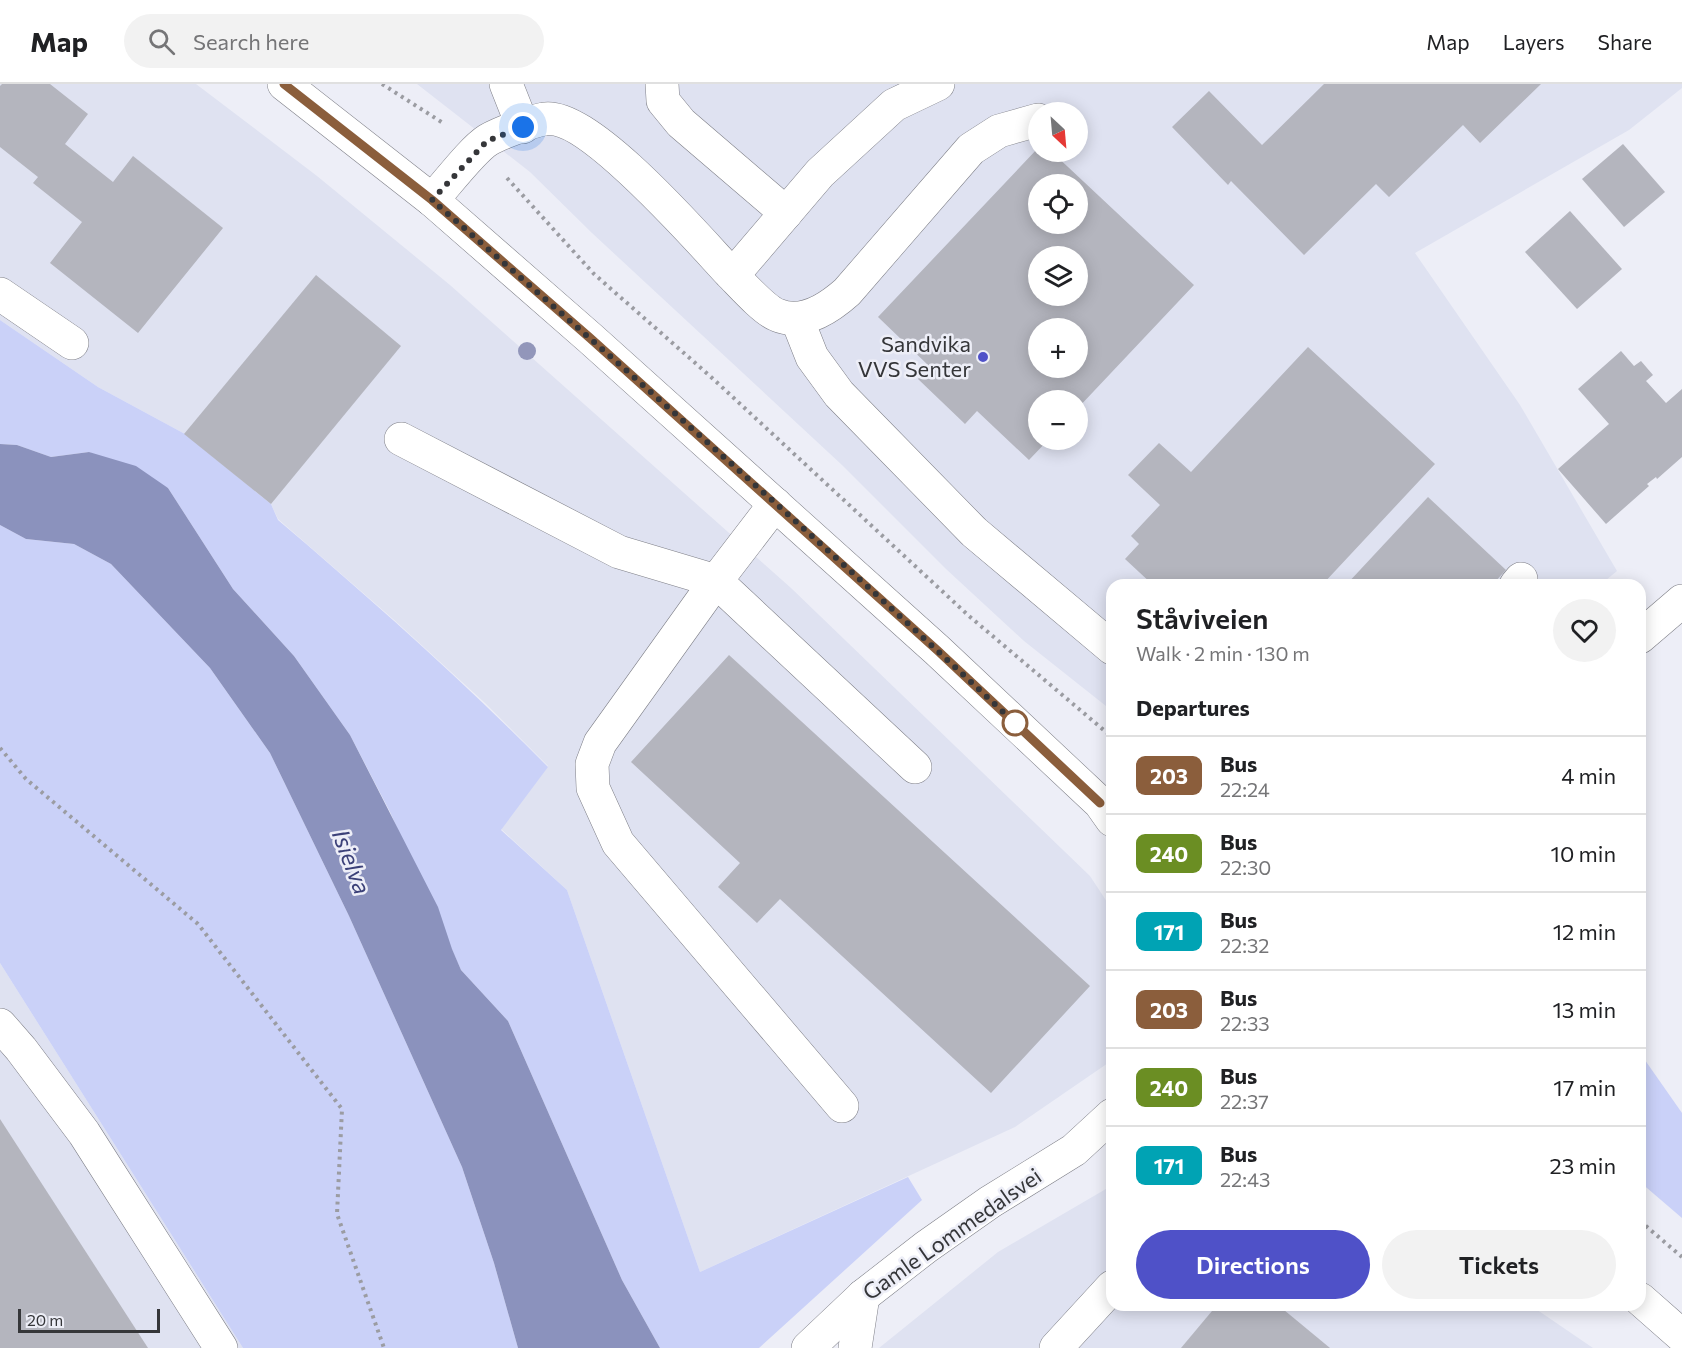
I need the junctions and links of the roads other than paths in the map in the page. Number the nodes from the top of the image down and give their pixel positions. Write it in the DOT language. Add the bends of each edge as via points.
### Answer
graph roads {
  1 [pos="284,84"];
  2 [pos="506,84"];
  3 [pos="662,84"];
  4 [pos="938,84"];
  5 [pos="1028,123"];
  6 [pos="523,127"];
  7 [pos="432,200"];
  8 [pos="786,213"];
  9 [pos="733,275"];
  10 [pos="0,294"];
  11 [pos="797,319"];
  12 [pos="72,343"];
  13 [pos="401,439"];
  14 [pos="775,504"];
  15 [pos="716,581"];
  16 [pos="1682,601"];
  17 [pos="1646,632"];
  18 [pos="1106,643"];
  19 [pos="915,767"];
  20 [pos="1106,809"];
  21 [pos="0,1025"];
  22 [pos="842,1106"];
  23 [pos="1106,1120"];
  24 [pos="1106,1140"];
  25 [pos="1074,1150"];
  26 [pos="1106,1294"];
  27 [pos="863,1296"];
  28 [pos="1646,1304"];
  29 [pos="1682,1336"];
  30 [pos="221,1348"];
  31 [pos="808,1348"];
  32 [pos="855,1348"];
  33 [pos="1056,1348"];
  1 -- 7 [label="main road"];
  2 -- 6 [label="main road"];
  3 -- 8 [label="main road" via="663,101 681,123"];
  4 -- 8 [label="main road" via="894,105 820,173"];
  5 -- 11 [label="main road" via="999,131 971,148 847,292 832,305"];
  6 -- 7 [label="main road" via="480,147"];
  6 -- 9 [label="main road" via="554,119 578,128 643,182"];
  7 -- 14 [label="main road"];
  8 -- 9 [label="main road"];
  9 -- 11 [label="main road" via="777,315"];
  10 -- 12 [label="main road"];
  11 -- 18 [label="main road" via="812,357 839,394 974,532"];
  13 -- 15 [label="main road" via="619,552"];
  14 -- 15 [label="main road"];
  14 -- 20 [label="main road"];
  15 -- 19 [label="main road"];
  15 -- 22 [label="main road" via="600,743 592,765 593,788 618,843"];
  16 -- 17 [label="main road"];
  21 -- 30 [label="main road" via="84,1133"];
  23 -- 25 [label="main road, Gamle Lommedalsvei"];
  24 -- 25 [label="main road, Gamle Lommedalsvei"];
  25 -- 27 [label="main road, Gamle Lommedalsvei" via="926,1246"];
  26 -- 33 [label="main road"];
  27 -- 31 [label="main road, Gamle Lommedalsvei"];
  27 -- 32 [label="main road"];
  28 -- 29 [label="main road"];
}
